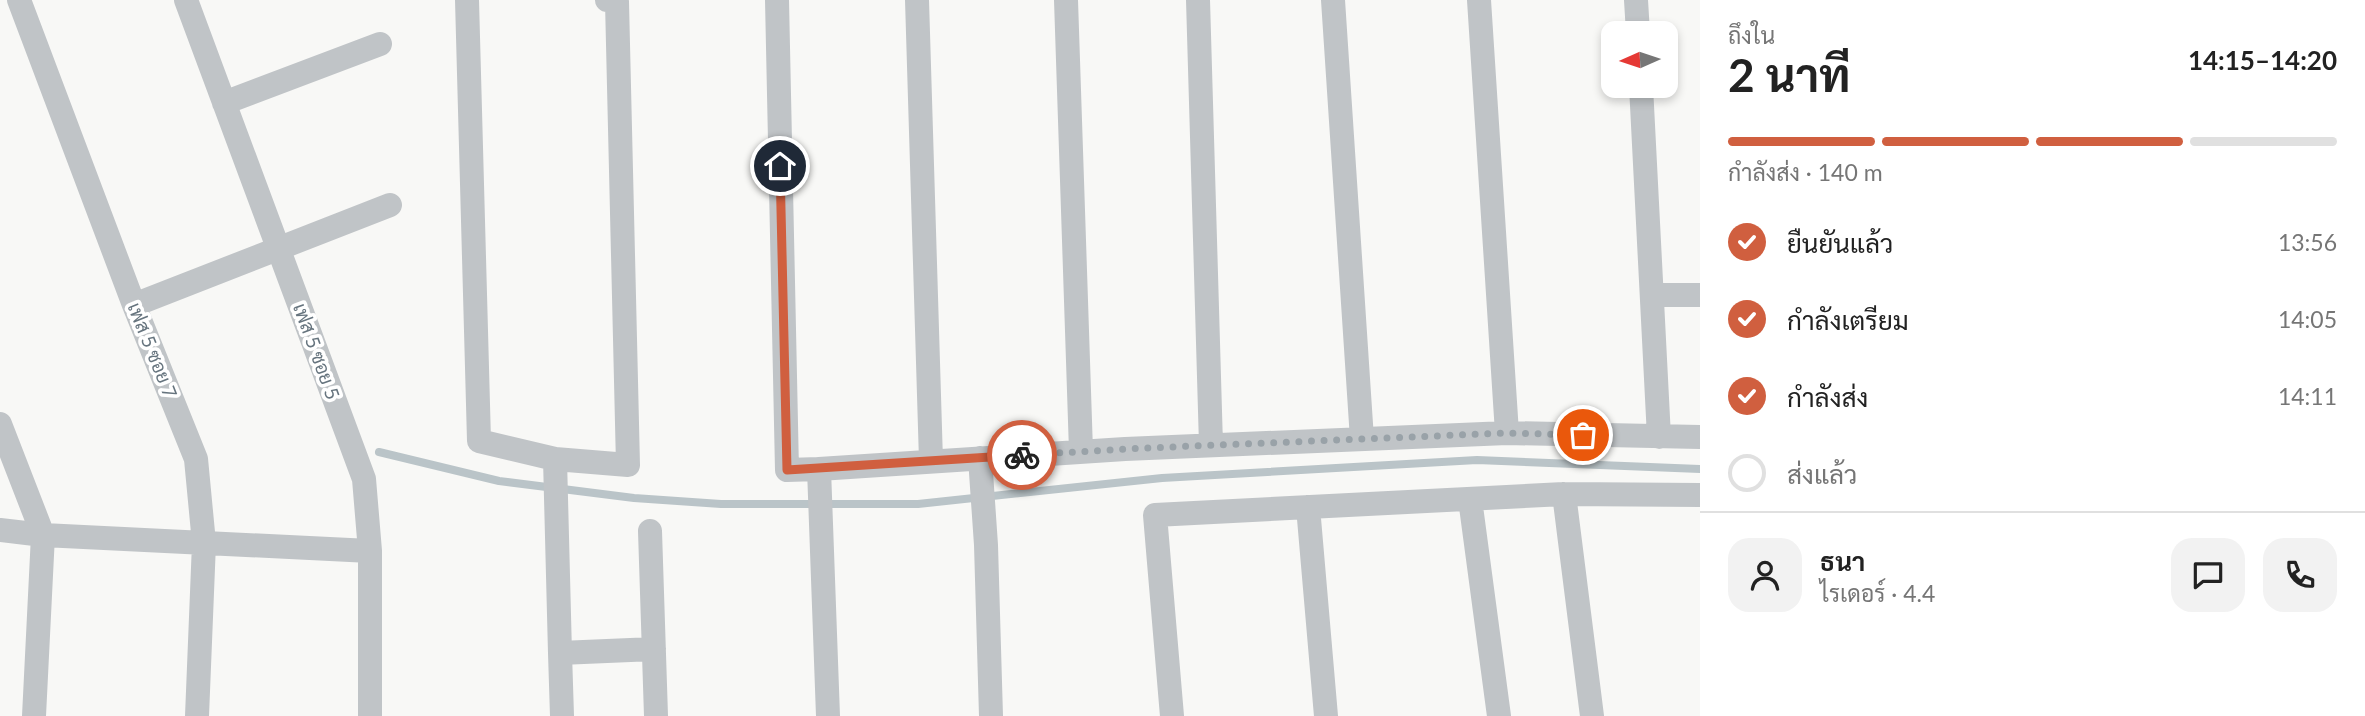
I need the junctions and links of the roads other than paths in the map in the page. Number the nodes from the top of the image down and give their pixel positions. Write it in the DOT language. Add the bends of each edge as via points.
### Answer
graph roads {
  1 [pos="19,0"];
  2 [pos="186,0"];
  3 [pos="467,0"];
  4 [pos="607,0"];
  5 [pos="777,0"];
  6 [pos="917,0"];
  7 [pos="1066,0"];
  8 [pos="1198,0"];
  9 [pos="1333,0"];
  10 [pos="1479,0"];
  11 [pos="1636,0"];
  12 [pos="1637,21"];
  13 [pos="380,44"];
  14 [pos="1642,98"];
  15 [pos="224,103"];
  16 [pos="390,205"];
  17 [pos="278,249"];
  18 [pos="1652,295"];
  19 [pos="1700,295"];
  20 [pos="134,305"];
  21 [pos="0,424"];
  22 [pos="1507,433"];
  23 [pos="1659,437"];
  24 [pos="1700,437"];
  25 [pos="1362,439"];
  26 [pos="1211,445"];
  27 [pos="1081,451"];
  28 [pos="555,459"];
  29 [pos="931,461"];
  30 [pos="981,468"];
  31 [pos="820,479"];
  32 [pos="1563,494"];
  33 [pos="1700,495"];
  34 [pos="1470,499"];
  35 [pos="1308,507"];
  36 [pos="0,530"];
  37 [pos="650,531"];
  38 [pos="43,535"];
  39 [pos="204,543"];
  40 [pos="370,551"];
  41 [pos="654,649"];
  42 [pos="560,653"];
  43 [pos="34,716"];
  44 [pos="197,716"];
  45 [pos="370,716"];
  46 [pos="562,716"];
  47 [pos="656,716"];
  48 [pos="828,716"];
  49 [pos="991,716"];
  50 [pos="1172,716"];
  51 [pos="1326,716"];
  52 [pos="1499,716"];
  53 [pos="1592,716"];
  1 -- 20 [label="street, เฟส 5 ซอย 7"];
  2 -- 15 [label="street, เฟส 5 ซอย 5"];
  3 -- 28 [label="street" via="479,441"];
  4 -- 28 [label="street" via="617,2 628,465"];
  5 -- 31 [label="street" via="787,470"];
  6 -- 29 [label="street"];
  7 -- 27 [label="street"];
  8 -- 26 [label="street"];
  9 -- 25 [label="street"];
  10 -- 22 [label="street"];
  11 -- 12 [label="street"];
  13 -- 15 [label="street"];
  14 -- 18 [label="street"];
  15 -- 17 [label="street, เฟส 5 ซอย 5"];
  16 -- 17 [label="street"];
  17 -- 20 [label="street"];
  17 -- 40 [label="street, เฟส 5 ซอย 5" via="364,479"];
  18 -- 19 [label="street"];
  18 -- 23 [label="street"];
  20 -- 39 [label="street, เฟส 5 ซอย 7" via="196,459"];
  21 -- 38 [label="street"];
  22 -- 23 [label="street"];
  22 -- 25 [label="street"];
  23 -- 24 [label="street"];
  25 -- 26 [label="street"];
  26 -- 27 [label="street"];
  27 -- 30 [label="street"];
  28 -- 42 [label="street"];
  29 -- 30 [label="street"];
  29 -- 31 [label="street"];
  30 -- 49 [label="street"];
  31 -- 48 [label="street"];
  32 -- 33 [label="street"];
  32 -- 34 [label="street"];
  32 -- 53 [label="street"];
  34 -- 35 [label="street"];
  34 -- 52 [label="street"];
  35 -- 50 [label="street" via="1155,515"];
  35 -- 51 [label="street"];
  36 -- 38 [label="street"];
  37 -- 41 [label="street"];
  38 -- 39 [label="street"];
  38 -- 43 [label="street"];
  39 -- 40 [label="street"];
  39 -- 44 [label="street, เฟส 5 ซอย 7"];
  40 -- 45 [label="street, เฟส 5 ซอย 5"];
  41 -- 42 [label="street"];
  41 -- 47 [label="street"];
  42 -- 46 [label="street"];
}
